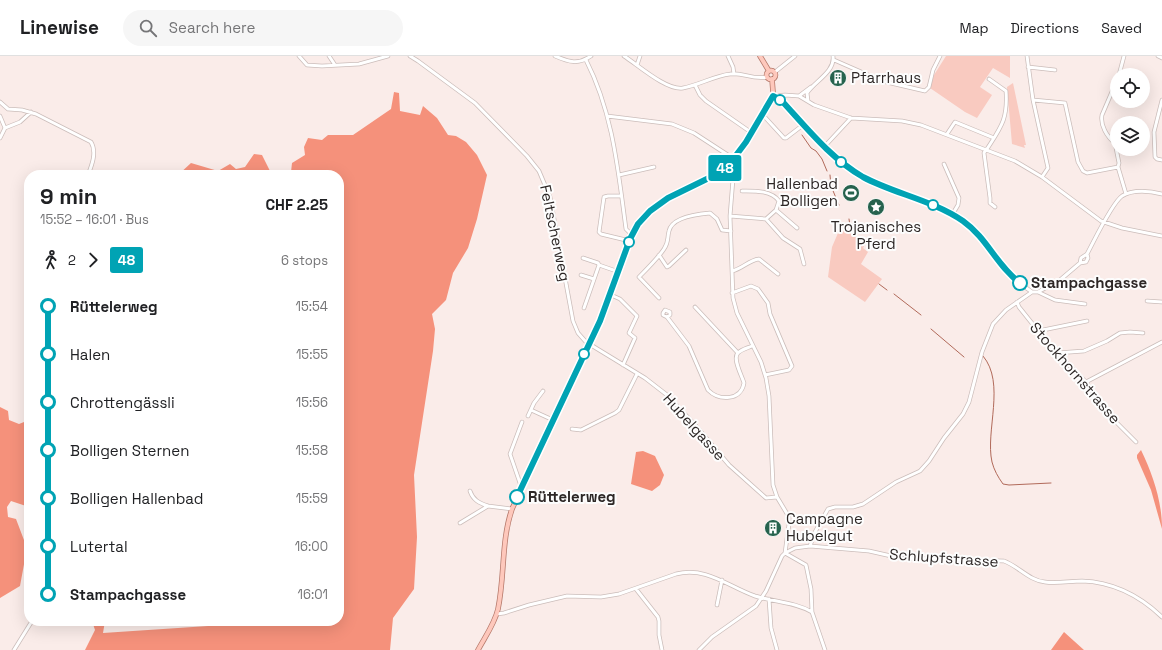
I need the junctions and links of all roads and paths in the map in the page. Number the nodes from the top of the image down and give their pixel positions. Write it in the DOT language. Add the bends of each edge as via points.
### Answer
graph roads {
  1 [pos="299,56"];
  2 [pos="329,56"];
  3 [pos="388,56"];
  4 [pos="410,56"];
  5 [pos="555,56"];
  6 [pos="591,56"];
  7 [pos="624,56"];
  8 [pos="640,56"];
  9 [pos="728,56"];
  10 [pos="760,56"];
  11 [pos="786,56"];
  12 [pos="795,56"];
  13 [pos="940,56"];
  14 [pos="1027,56"];
  15 [pos="1124,56"];
  16 [pos="1158,56"];
  17 [pos="834,58"];
  18 [pos="1162,58"];
  19 [pos="586,60"];
  20 [pos="788,60"];
  21 [pos="637,65"];
  22 [pos="335,66"];
  23 [pos="1028,67"];
  24 [pos="1121,68"];
  25 [pos="1055,70"];
  26 [pos="769,71"];
  27 [pos="775,72"];
  28 [pos="734,74"];
  29 [pos="767,76"];
  30 [pos="772,79"];
  31 [pos="989,79"];
  32 [pos="695,85"];
  33 [pos="812,86"];
  34 [pos="773,96"];
  35 [pos="799,96"];
  36 [pos="1110,97"];
  37 [pos="1033,100"];
  38 [pos="1162,100"];
  39 [pos="808,101"];
  40 [pos="0,102"];
  41 [pos="31,112"];
  42 [pos="762,114"];
  43 [pos="0,116"];
  44 [pos="607,116"];
  45 [pos="851,118"];
  46 [pos="803,124"];
  47 [pos="5,128"];
  48 [pos="752,133"];
  49 [pos="947,134"];
  50 [pos="0,138"];
  51 [pos="994,138"];
  52 [pos="824,147"];
  53 [pos="986,149"];
  54 [pos="734,159"];
  55 [pos="1162,160"];
  56 [pos="944,164"];
  57 [pos="728,166"];
  58 [pos="654,167"];
  59 [pos="1118,167"];
  60 [pos="90,170"];
  61 [pos="619,175"];
  62 [pos="1042,177"];
  63 [pos="742,191"];
  64 [pos="1126,194"];
  65 [pos="1162,194"];
  66 [pos="621,196"];
  67 [pos="995,207"];
  68 [pos="776,210"];
  69 [pos="952,215"];
  70 [pos="730,216"];
  71 [pos="766,219"];
  72 [pos="1105,222"];
  73 [pos="797,228"];
  74 [pos="731,231"];
  75 [pos="632,235"];
  76 [pos="1162,236"];
  77 [pos="630,241"];
  78 [pos="686,250"];
  79 [pos="1087,254"];
  80 [pos="659,255"];
  81 [pos="583,258"];
  82 [pos="1080,263"];
  83 [pos="804,264"];
  84 [pos="599,265"];
  85 [pos="732,271"];
  86 [pos="619,272"];
  87 [pos="778,274"];
  88 [pos="581,275"];
  89 [pos="594,279"];
  90 [pos="1032,292"];
  91 [pos="1038,292"];
  92 [pos="732,293"];
  93 [pos="611,295"];
  94 [pos="659,298"];
  95 [pos="1147,301"];
  96 [pos="1017,302"];
  97 [pos="1162,302"];
  98 [pos="1085,304"];
  99 [pos="695,307"];
  100 [pos="584,308"];
  101 [pos="667,317"];
  102 [pos="1087,321"];
  103 [pos="1038,331"];
  104 [pos="1143,334"];
  105 [pos="1162,342"];
  106 [pos="589,344"];
  107 [pos="752,346"];
  108 [pos="738,353"];
  109 [pos="1057,353"];
  110 [pos="623,365"];
  111 [pos="637,374"];
  112 [pos="765,375"];
  113 [pos="1086,382"];
  114 [pos="544,391"];
  115 [pos="531,410"];
  116 [pos="528,416"];
  117 [pos="553,420"];
  118 [pos="522,422"];
  119 [pos="572,429"];
  120 [pos="1136,442"];
  121 [pos="522,486"];
  122 [pos="470,491"];
  123 [pos="777,497"];
  124 [pos="488,506"];
  125 [pos="512,509"];
  126 [pos="460,523"];
  127 [pos="810,546"];
  128 [pos="785,553"];
  129 [pos="722,580"];
  130 [pos="646,585"];
  131 [pos="636,589"];
  132 [pos="642,596"];
  133 [pos="762,597"];
  134 [pos="769,599"];
  135 [pos="717,606"];
  136 [pos="812,612"];
  137 [pos="497,614"];
  138 [pos="1162,617"];
  139 [pos="29,626"];
  140 [pos="14,650"];
  141 [pos="478,650"];
  142 [pos="662,650"];
  143 [pos="699,650"];
  144 [pos="777,650"];
  145 [pos="825,650"];
  1 -- 22 [label="street" via="309,65"];
  2 -- 22 [label="street"];
  3 -- 22 [label="street" via="359,64"];
  4 -- 106 [label="street, Feltscherweg" via="475,103 539,171 550,197 572,321 578,333"];
  5 -- 19 [label="street" via="573,62"];
  6 -- 19 [label="street"];
  7 -- 21 [label="street"];
  8 -- 21 [label="street"];
  9 -- 28 [label="street"];
  10 -- 26 [label="main road"];
  11 -- 20 [label="street"];
  12 -- 20 [label="street"];
  13 -- 17 [label="street" via="929,87 925,90 882,81"];
  14 -- 23 [label="street"];
  15 -- 24 [label="street"];
  16 -- 18 [label="street"];
  17 -- 33 [label="street" via="830,70"];
  19 -- 44 [label="street" via="594,75"];
  20 -- 27 [label="street"];
  21 -- 32 [label="street" via="671,87 680,89"];
  23 -- 25 [label="street"];
  23 -- 37 [label="street"];
  26 -- 27 [label="main road"];
  26 -- 29 [label="main road"];
  27 -- 30 [label="main road" via="776,76"];
  28 -- 29 [label="street" via="755,78"];
  28 -- 32 [label="street"];
  29 -- 30 [label="main road"];
  30 -- 34 [label="main road"];
  31 -- 51 [label="street" via="1006,91 1006,112 1001,128"];
  32 -- 48 [label="street" via="706,101"];
  33 -- 35 [label="street"];
  33 -- 39 [label="street" via="807,94"];
  34 -- 35 [label="street"];
  34 -- 42 [label="main road"];
  34 -- 46 [label="street" via="781,100"];
  35 -- 39 [label="street"];
  36 -- 59 [label="street" via="1101,118 1108,137 1115,143"];
  37 -- 59 [label="street" via="1065,103 1078,162 1083,172"];
  37 -- 62 [label="street" via="1048,168"];
  38 -- 55 [label="street" via="1154,136 1155,157"];
  39 -- 45 [label="street"];
  40 -- 41 [label="street" via="8,109"];
  41 -- 47 [label="street" via="20,122"];
  41 -- 60 [label="street" via="92,143 94,156"];
  42 -- 46 [label="street" via="784,138"];
  42 -- 48 [label="main road"];
  43 -- 47 [label="street"];
  44 -- 54 [label="street" via="672,124 694,132"];
  44 -- 61 [label="street" via="612,130"];
  45 -- 49 [label="street" via="907,121"];
  45 -- 52 [label="street"];
  46 -- 52 [label="street"];
  47 -- 50 [label="street"];
  48 -- 54 [label="main road"];
  49 -- 51 [label="street" via="955,122"];
  49 -- 53 [label="street"];
  51 -- 53 [label="street"];
  52 -- 69 [label="street" via="864,177 932,204"];
  53 -- 62 [label="street" via="1015,161"];
  53 -- 67 [label="street" via="984,153 990,203"];
  54 -- 57 [label="main road"];
  56 -- 69 [label="street" via="959,198"];
  57 -- 70 [label="street" via="733,179"];
  57 -- 75 [label="main road" via="655,206 641,220"];
  58 -- 61 [label="street"];
  59 -- 64 [label="street"];
  61 -- 66 [label="street"];
  62 -- 72 [label="street"];
  63 -- 68 [label="street" via="760,192 777,198 779,201"];
  64 -- 65 [label="street"];
  64 -- 72 [label="street" via="1117,201"];
  66 -- 75 [label="street" via="626,229"];
  66 -- 77 [label="street" via="604,198 599,232"];
  68 -- 71 [label="street"];
  68 -- 73 [label="street"];
  69 -- 90 [label="street" via="976,231 1004,268"];
  70 -- 71 [label="street"];
  70 -- 74 [label="street"];
  71 -- 83 [label="street" via="783,238 800,249"];
  72 -- 76 [label="street"];
  72 -- 79 [label="street"];
  74 -- 80 [label="street" via="722,230 717,219 710,213 683,218 672,225 669,240"];
  74 -- 85 [label="street"];
  75 -- 77 [label="main road"];
  77 -- 86 [label="main road"];
  78 -- 80 [label="street" via="667,267"];
  79 -- 82 [label="street" via="1081,258"];
  79 -- 82 [label="street" via="1087,261"];
  80 -- 94 [label="street" via="639,277"];
  81 -- 84 [label="street"];
  82 -- 91 [label="street" via="1060,280"];
  84 -- 86 [label="street"];
  84 -- 89 [label="street"];
  85 -- 87 [label="street" via="759,259"];
  85 -- 92 [label="street"];
  86 -- 93 [label="main road"];
  88 -- 89 [label="street"];
  89 -- 100 [label="street"];
  90 -- 91 [label="street"];
  90 -- 96 [label="street"];
  91 -- 98 [label="street" via="1055,300"];
  92 -- 107 [label="street" via="737,313"];
  92 -- 112 [label="street" via="751,286 758,289 768,303 770,314 792,366 789,370"];
  93 -- 106 [label="main road"];
  93 -- 110 [label="street" via="620,299 637,316 629,333 635,338"];
  95 -- 97 [label="street"];
  96 -- 103 [label="street, Stockhornstrasse"];
  96 -- 127 [label="street" via="998,317 989,331 963,414 929,461 920,471 896,482 863,504 828,509"];
  99 -- 108 [label="street"];
  101 -- 108 [label="street" via="689,346 708,390 714,396 731,397 743,388 744,383 736,357"];
  102 -- 103 [label="street"];
  103 -- 109 [label="street, Stockhornstrasse"];
  104 -- 109 [label="street" via="1120,333 1084,351"];
  105 -- 113 [label="street"];
  106 -- 110 [label="street, Hubelgasse"];
  106 -- 117 [label="main road"];
  107 -- 108 [label="street"];
  107 -- 112 [label="street"];
  109 -- 113 [label="street, Stockhornstrasse"];
  110 -- 111 [label="street, Hubelgasse"];
  111 -- 119 [label="street" via="619,410 581,430"];
  111 -- 123 [label="street, Hubelgasse" via="676,404 735,471 766,498"];
  112 -- 123 [label="street" via="769,396 773,481"];
  113 -- 120 [label="street, Stockhornstrasse" via="1101,407"];
  114 -- 115 [label="street"];
  115 -- 116 [label="street"];
  115 -- 117 [label="street"];
  117 -- 121 [label="main road"];
  118 -- 121 [label="street" via="510,454"];
  121 -- 125 [label="main road"];
  122 -- 124 [label="street" via="475,500"];
  123 -- 128 [label="street" via="789,519"];
  124 -- 125 [label="street"];
  124 -- 126 [label="street"];
  125 -- 137 [label="main road" via="504,539"];
  127 -- 128 [label="street, Schlupfstrasse" via="795,548"];
  127 -- 138 [label="street, Schlupfstrasse" via="869,551 900,558 1004,561 1044,582 1087,582 1114,586 1146,603"];
  128 -- 133 [label="street"];
  128 -- 136 [label="street" via="806,565"];
  129 -- 130 [label="street" via="705,574 685,572"];
  129 -- 133 [label="street" via="754,596"];
  129 -- 135 [label="street"];
  130 -- 131 [label="street"];
  130 -- 132 [label="street"];
  131 -- 132 [label="street"];
  131 -- 137 [label="street" via="609,596 567,596"];
  132 -- 142 [label="street" via="659,621"];
  133 -- 134 [label="street"];
  133 -- 143 [label="street" via="756,606 712,637"];
  134 -- 136 [label="street"];
  134 -- 144 [label="street" via="771,628"];
  136 -- 145 [label="street"];
  137 -- 141 [label="main road"];
  139 -- 140 [label="street"];
}
